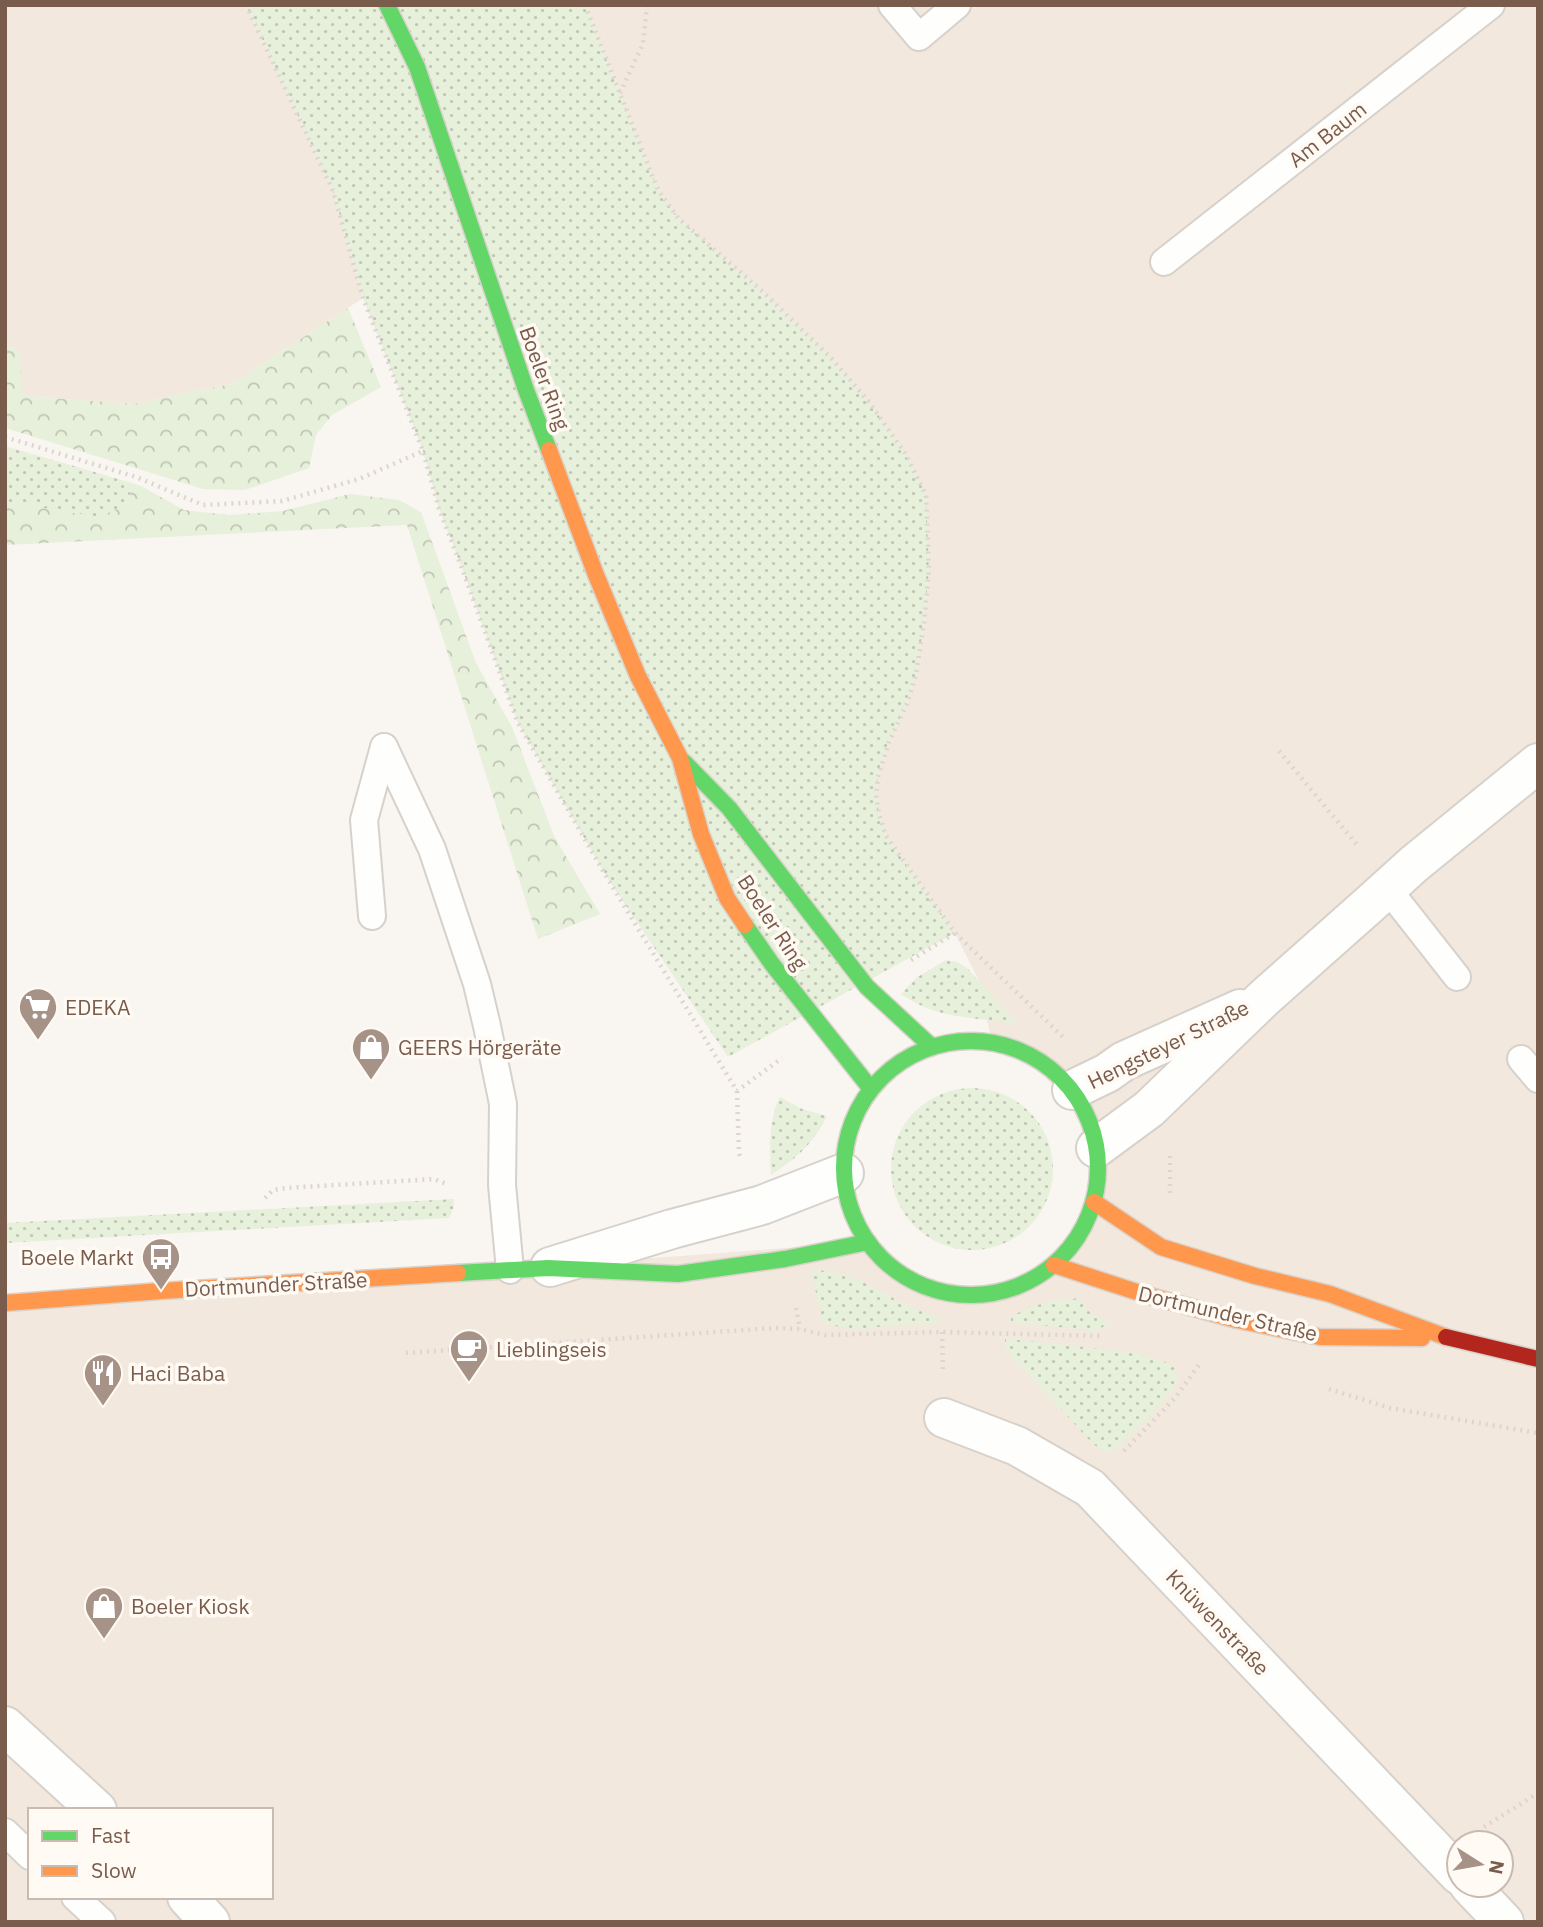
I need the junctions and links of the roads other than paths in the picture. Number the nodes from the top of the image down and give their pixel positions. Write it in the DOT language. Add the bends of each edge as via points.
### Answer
graph roads {
  1 [pos="387,5"];
  2 [pos="892,5"];
  3 [pos="957,5"];
  4 [pos="1491,5"];
  5 [pos="1164,262"];
  6 [pos="680,758"];
  7 [pos="1538,764"];
  8 [pos="1387,888"];
  9 [pos="372,916"];
  10 [pos="1457,977"];
  11 [pos="1264,998"];
  12 [pos="932,1047"];
  13 [pos="1521,1059"];
  14 [pos="1538,1079"];
  15 [pos="871,1089"];
  16 [pos="1072,1090"];
  17 [pos="1096,1147"];
  18 [pos="844,1172"];
  19 [pos="1094,1202"];
  20 [pos="868,1242"];
  21 [pos="1054,1265"];
  22 [pos="548,1268"];
  23 [pos="510,1270"];
  24 [pos="5,1303"];
  25 [pos="1449,1338"];
  26 [pos="1538,1359"];
  27 [pos="944,1418"];
  28 [pos="5,1726"];
  29 [pos="95,1808"];
  30 [pos="5,1832"];
  31 [pos="28,1854"];
  32 [pos="1445,1860"];
  33 [pos="77,1899"];
  34 [pos="1482,1899"];
  35 [pos="102,1922"];
  36 [pos="1504,1922"];
  1 -- 6 [label="main road, Boeler Ring" via="417,67 526,390 596,575 638,676"];
  2 -- 3 [label="lane" via="919,37"];
  4 -- 5 [label="lane, Am Baum"];
  6 -- 12 [label="main road, Boeler Ring" via="729,808 867,987"];
  6 -- 15 [label="main road, Boeler Ring" via="701,834 727,898 772,964"];
  7 -- 8 [label="street, Hengsteyer Straße"];
  8 -- 10 [label="lane"];
  8 -- 11 [label="street, Hengsteyer Straße"];
  9 -- 23 [label="lane" via="363,820 384,747 432,849 477,984 503,1104 502,1185"];
  11 -- 16 [label="street, Hengsteyer Straße" via="1124,1061"];
  11 -- 17 [label="street, Hengsteyer Straße" via="1149,1109"];
  12 -- 15 [label="main road" via="898,1064"];
  12 -- 16 [label="main road" via="962,1041 1015,1049 1056,1073"];
  13 -- 14 [label="lane"];
  15 -- 18 [label="main road" via="852,1122"];
  16 -- 17 [label="main road" via="1093,1130"];
  17 -- 19 [label="main road" via="1099,1166"];
  18 -- 20 [label="main road" via="851,1210"];
  18 -- 22 [label="street, Dortmunder Straße" via="762,1205"];
  19 -- 21 [label="main road" via="1074,1244"];
  19 -- 25 [label="main road, Dortmunder Straße" via="1161,1247 1330,1294"];
  20 -- 21 [label="main road" via="897,1271 922,1286 951,1294 990,1294 1017,1287"];
  20 -- 22 [label="main road, Dortmunder Straße" via="678,1274"];
  21 -- 25 [label="main road, Dortmunder Straße" via="1237,1320 1320,1336"];
  22 -- 23 [label="main road, Dortmunder Straße"];
  23 -- 24 [label="main road, Dortmunder Straße"];
  25 -- 26 [label="main road, Dortmunder Straße"];
  27 -- 32 [label="street, Knüwenstraße" via="1017,1446 1090,1488"];
  28 -- 29 [label="street"];
  30 -- 31 [label="lane"];
  33 -- 35 [label="lane"];
  34 -- 36 [label="street"];
}
